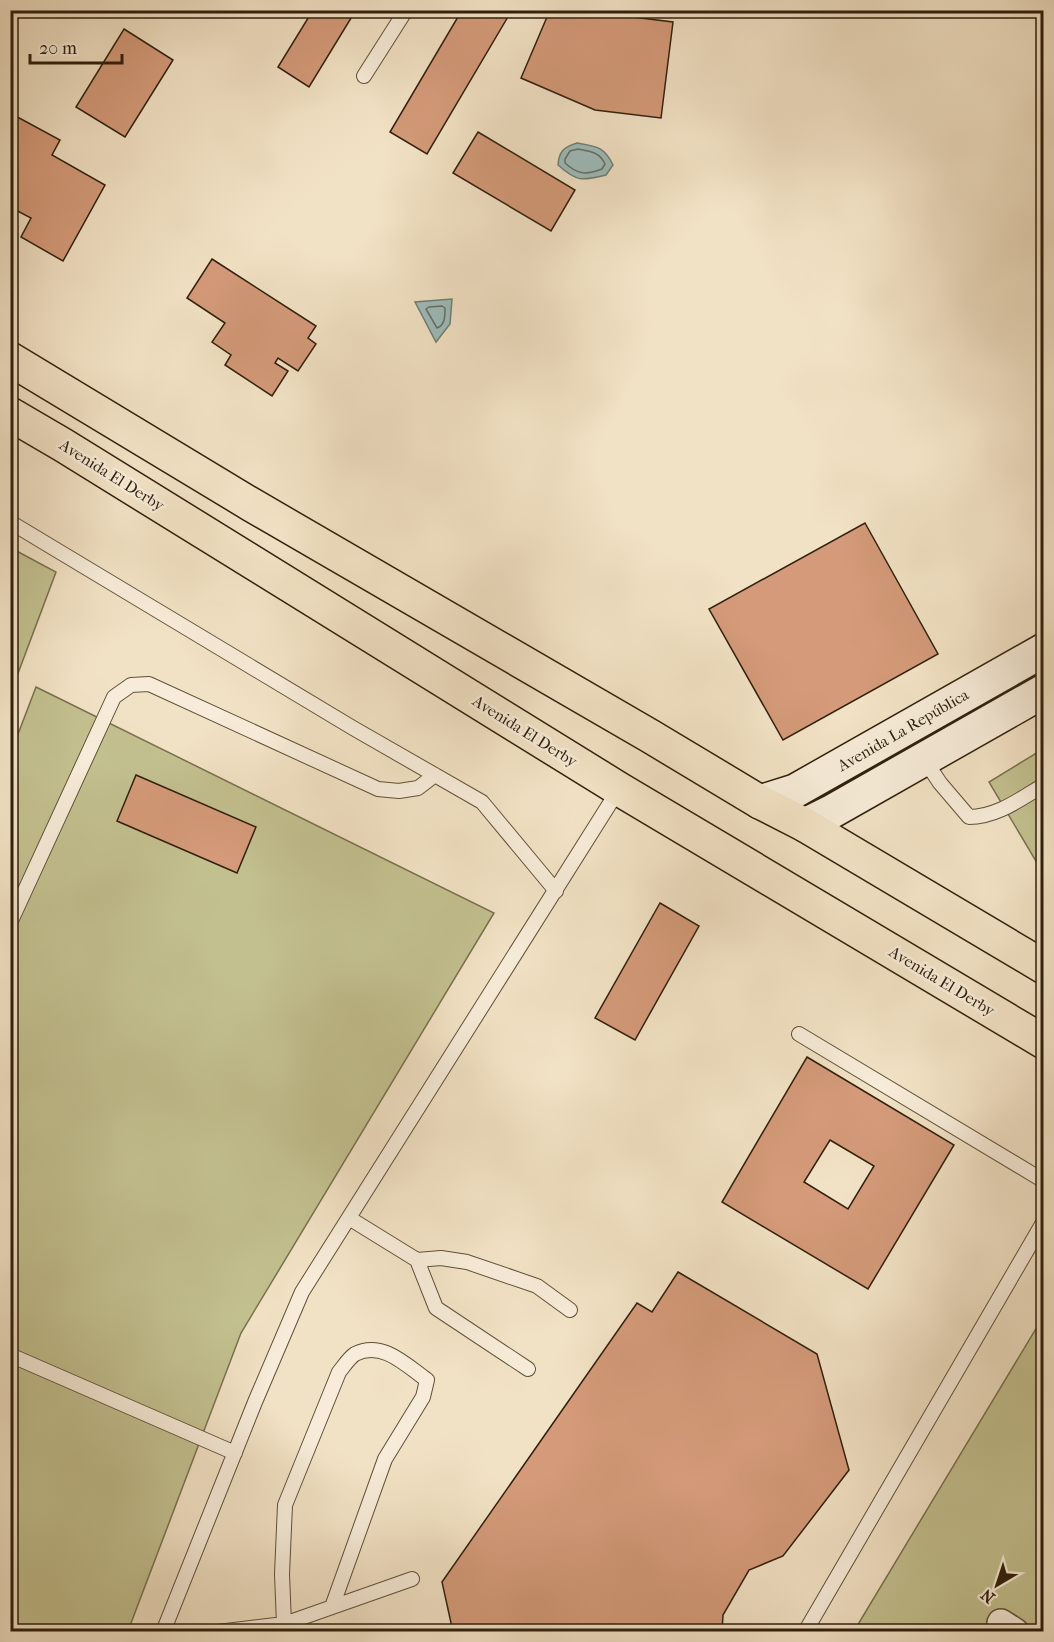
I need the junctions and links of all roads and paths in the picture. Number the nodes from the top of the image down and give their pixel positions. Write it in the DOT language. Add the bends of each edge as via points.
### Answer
graph roads {
  1 [pos="406,10"];
  2 [pos="364,76"];
  3 [pos="10,359"];
  4 [pos="88,407"];
  5 [pos="10,414"];
  6 [pos="63,445"];
  7 [pos="10,522"];
  8 [pos="1044,650"];
  9 [pos="1044,691"];
  10 [pos="924,759"];
  11 [pos="435,775"];
  12 [pos="1044,785"];
  13 [pos="619,789"];
  14 [pos="760,802"];
  15 [pos="805,825"];
  16 [pos="556,891"];
  17 [pos="10,923"];
  18 [pos="1044,967"];
  19 [pos="799,1034"];
  20 [pos="1044,1042"];
  21 [pos="1044,1181"];
  22 [pos="349,1218"];
  23 [pos="1044,1221"];
  24 [pos="417,1260"];
  25 [pos="570,1310"];
  26 [pos="10,1355"];
  27 [pos="528,1369"];
  28 [pos="234,1453"];
  29 [pos="412,1579"];
  30 [pos="332,1607"];
  31 [pos="284,1624"];
  32 [pos="168,1628"];
  33 [pos="218,1632"];
  34 [pos="805,1632"];
  1 -- 2 [label="lane"];
  3 -- 4 [label="main road"];
  4 -- 6 [label="main road"];
  4 -- 14 [label="main road"];
  5 -- 6 [label="main road, Avenida El Derby"];
  6 -- 13 [label="main road, Avenida El Derby"];
  7 -- 11 [label="lane"];
  8 -- 14 [label="street, Avenida La República" via="795,791"];
  9 -- 10 [label="street"];
  10 -- 12 [label="lane" via="969,818 996,813"];
  10 -- 15 [label="street"];
  11 -- 16 [label="lane" via="482,802"];
  11 -- 17 [label="lane" via="418,788 378,789 149,684 131,685 114,697"];
  13 -- 16 [label="lane"];
  13 -- 20 [label="main road, Avenida El Derby"];
  14 -- 15 [label="main road"];
  15 -- 18 [label="main road"];
  16 -- 22 [label="lane"];
  19 -- 21 [label="lane"];
  22 -- 24 [label="lane"];
  22 -- 28 [label="lane" via="302,1292"];
  23 -- 34 [label="lane"];
  24 -- 25 [label="lane" via="467,1262 537,1286"];
  24 -- 27 [label="lane" via="436,1308"];
  26 -- 28 [label="lane"];
  28 -- 32 [label="lane"];
  29 -- 30 [label="lane"];
  30 -- 31 [label="lane"];
  30 -- 31 [label="lane" via="385,1459 423,1397 427,1380 390,1353 369,1350 353,1355 339,1372 285,1505"];
  31 -- 33 [label="lane"];
}
